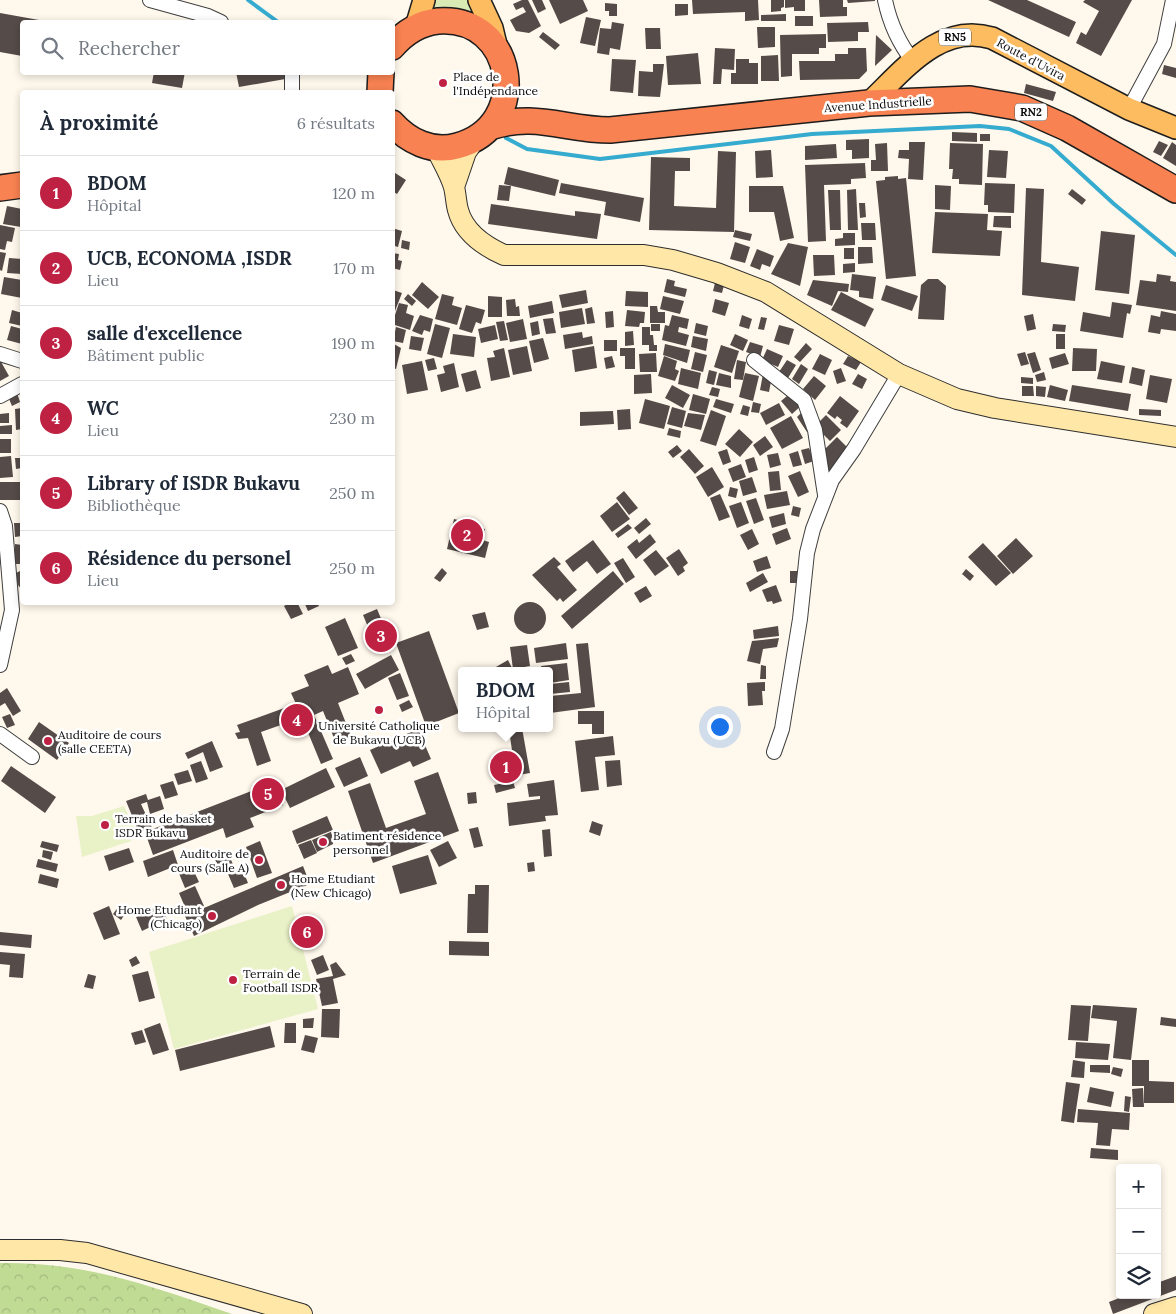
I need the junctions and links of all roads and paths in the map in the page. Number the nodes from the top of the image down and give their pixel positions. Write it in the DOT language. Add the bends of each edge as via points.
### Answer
graph roads {
  1 [pos="150,0"];
  2 [pos="424,0"];
  3 [pos="479,0"];
  4 [pos="885,0"];
  5 [pos="1173,0"];
  6 [pos="217,20"];
  7 [pos="416,27"];
  8 [pos="395,44"];
  9 [pos="498,53"];
  10 [pos="913,61"];
  11 [pos="292,75"];
  12 [pos="507,88"];
  13 [pos="292,90"];
  14 [pos="869,103"];
  15 [pos="1129,109"];
  16 [pos="561,124"];
  17 [pos="395,126"];
  18 [pos="1176,128"];
  19 [pos="483,133"];
  20 [pos="395,137"];
  21 [pos="428,146"];
  22 [pos="20,185"];
  23 [pos="454,187"];
  24 [pos="0,188"];
  25 [pos="1176,190"];
  26 [pos="0,354"];
  27 [pos="20,360"];
  28 [pos="754,360"];
  29 [pos="899,374"];
  30 [pos="20,385"];
  31 [pos="0,396"];
  32 [pos="1176,437"];
  33 [pos="825,495"];
  34 [pos="0,511"];
  35 [pos="0,664"];
  36 [pos="0,734"];
  37 [pos="774,752"];
  38 [pos="32,757"];
  39 [pos="0,1250"];
  40 [pos="1176,1307"];
  41 [pos="278,1311"];
  42 [pos="302,1314"];
  43 [pos="1154,1314"];
  1 -- 6 [label="street"];
  2 -- 7 [label="main road"];
  3 -- 9 [label="main road" via="492,28"];
  4 -- 10 [label="street" via="890,24 899,44"];
  5 -- 15 [label="street" via="1164,44"];
  7 -- 8 [label="highway"];
  7 -- 9 [label="highway" via="434,22 462,24 479,32"];
  9 -- 12 [label="highway" via="505,70"];
  10 -- 14 [label="main road, Route d'Uvira / RN5"];
  10 -- 15 [label="main road, Route d'Uvira / RN5" via="939,42 981,35"];
  11 -- 13 [label="street"];
  12 -- 16 [label="highway, Avenue Industrielle / RN2" via="513,99 526,108"];
  12 -- 19 [label="highway" via="502,109"];
  14 -- 16 [label="highway, Avenue Industrielle / RN2" via="610,130"];
  14 -- 25 [label="highway, Avenue Industrielle / RN2" via="970,99 1022,108 1067,128"];
  15 -- 18 [label="main road, Route d'Uvira / RN5"];
  16 -- 19 [label="highway, Avenue Industrielle / RN2" via="526,119 508,121"];
  17 -- 21 [label="highway" via="408,138"];
  19 -- 21 [label="highway" via="452,148"];
  19 -- 23 [label="street" via="466,152"];
  20 -- 21 [label="highway"];
  21 -- 23 [label="street"];
  22 -- 24 [label="highway"];
  23 -- 29 [label="street" via="458,212 465,226 484,246 504,255 644,256 674,260 766,292"];
  26 -- 27 [label="street"];
  28 -- 33 [label="street" via="804,400 815,430"];
  29 -- 32 [label="street" via="957,399"];
  29 -- 33 [label="street"];
  30 -- 31 [label="street"];
  33 -- 37 [label="street" via="807,553 782,729"];
  34 -- 35 [label="street" via="5,526 12,610"];
  36 -- 38 [label="street"];
  39 -- 41 [label="street" via="87,1253"];
  40 -- 43 [label="street"];
  41 -- 42 [label="street"];
}
